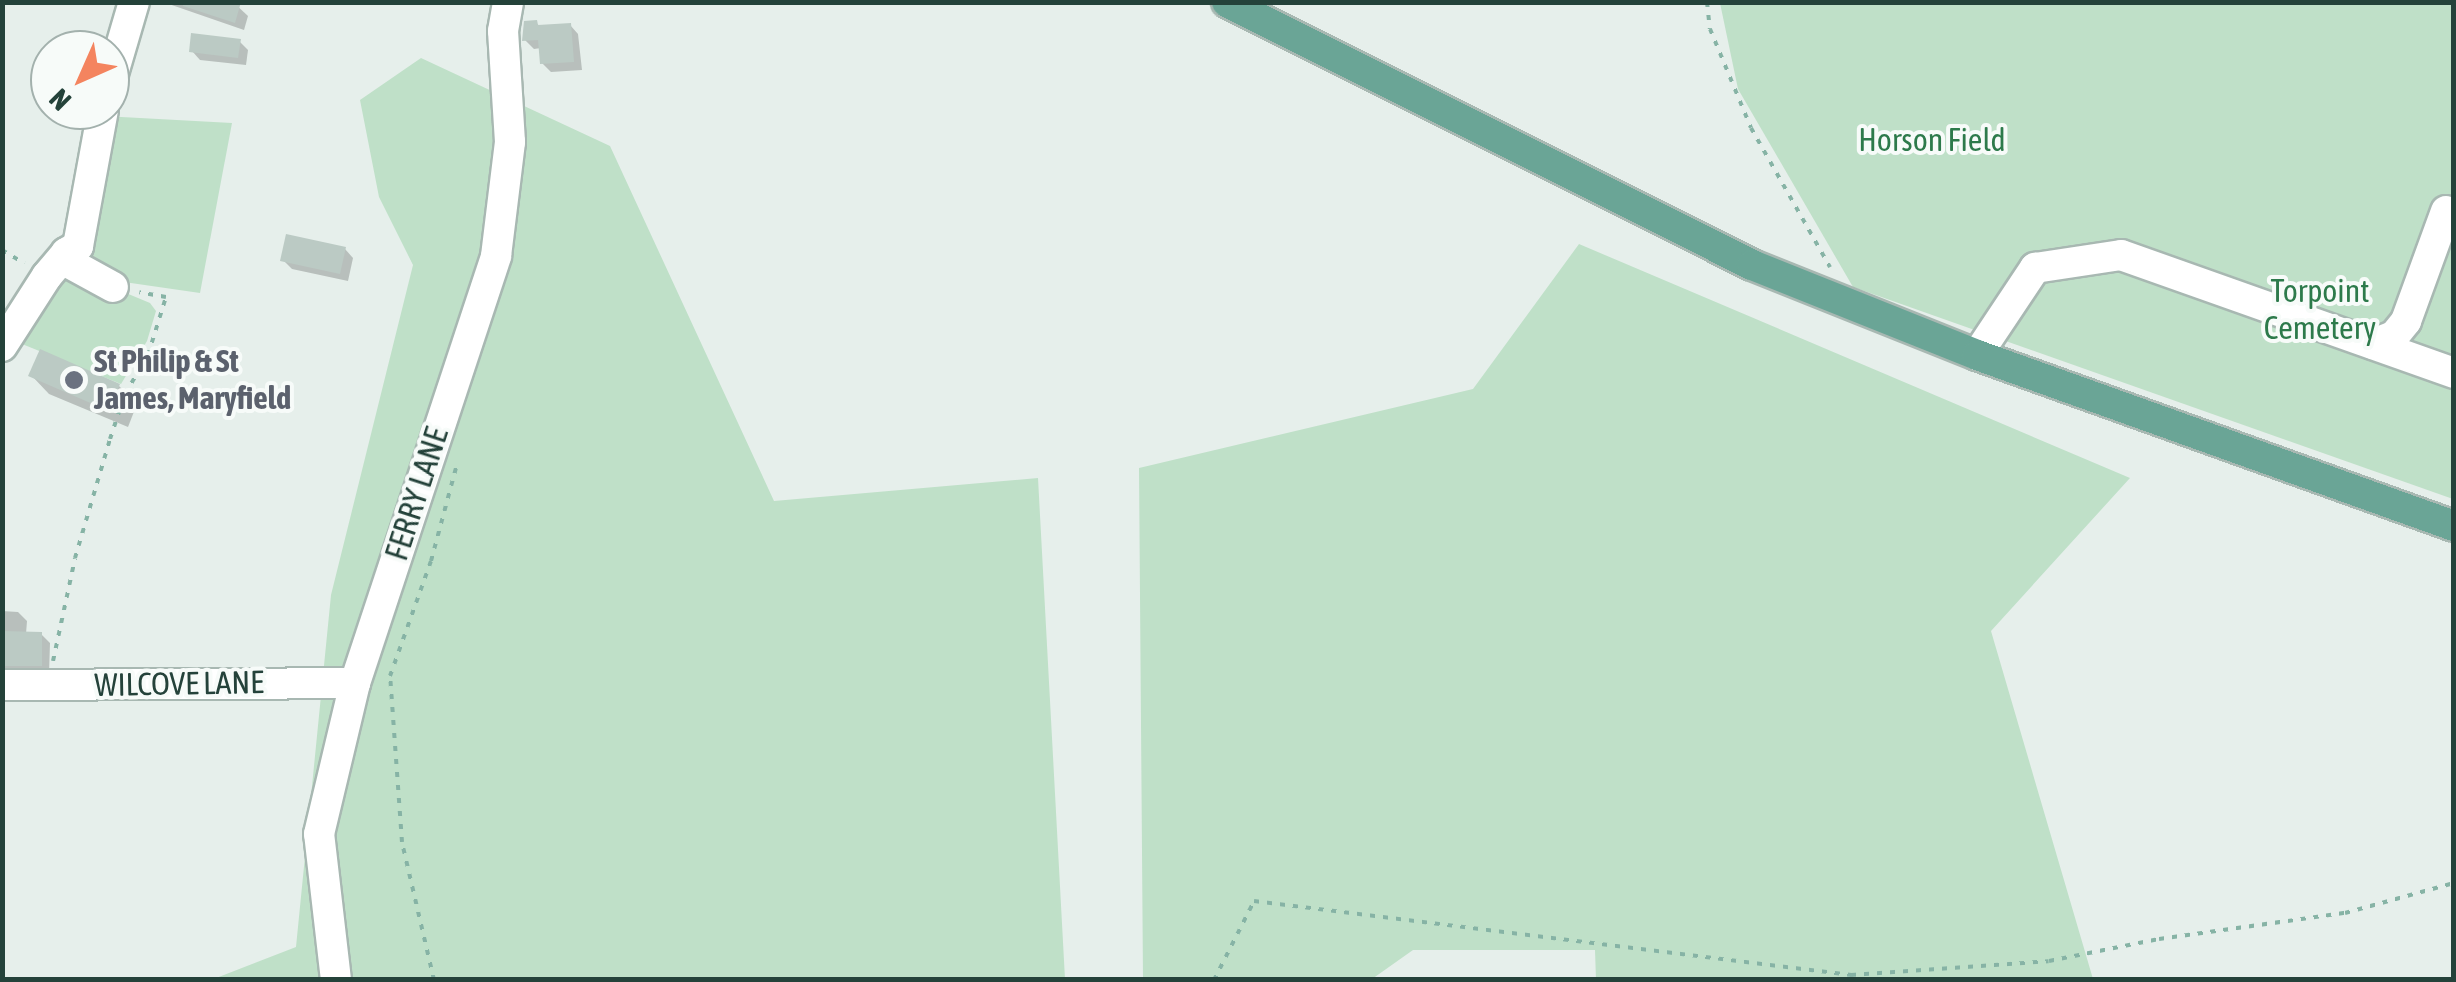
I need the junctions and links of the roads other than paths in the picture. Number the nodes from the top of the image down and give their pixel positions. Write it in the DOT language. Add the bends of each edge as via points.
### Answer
graph roads {
  1 [pos="134,2"];
  2 [pos="1227,2"];
  3 [pos="504,4"];
  4 [pos="126,30"];
  5 [pos="100,130"];
  6 [pos="2446,212"];
  7 [pos="62,259"];
  8 [pos="113,288"];
  9 [pos="2373,344"];
  10 [pos="2,346"];
  11 [pos="1977,355"];
  12 [pos="2454,373"];
  13 [pos="2454,526"];
  14 [pos="355,682"];
  15 [pos="2,685"];
  16 [pos="336,980"];
  1 -- 4 [label="street"];
  2 -- 11 [label="main road" via="1752,265"];
  3 -- 14 [label="street, FERRY LANE" via="510,142 496,256"];
  5 -- 7 [label="street" via="78,246"];
  6 -- 9 [label="street" via="2406,321 2394,336"];
  7 -- 8 [label="street"];
  7 -- 10 [label="street"];
  9 -- 11 [label="street" via="2121,254 2035,268"];
  9 -- 12 [label="street"];
  11 -- 13 [label="main road"];
  14 -- 15 [label="street, WILCOVE LANE"];
  14 -- 16 [label="street, FERRY LANE" via="319,834"];
}
